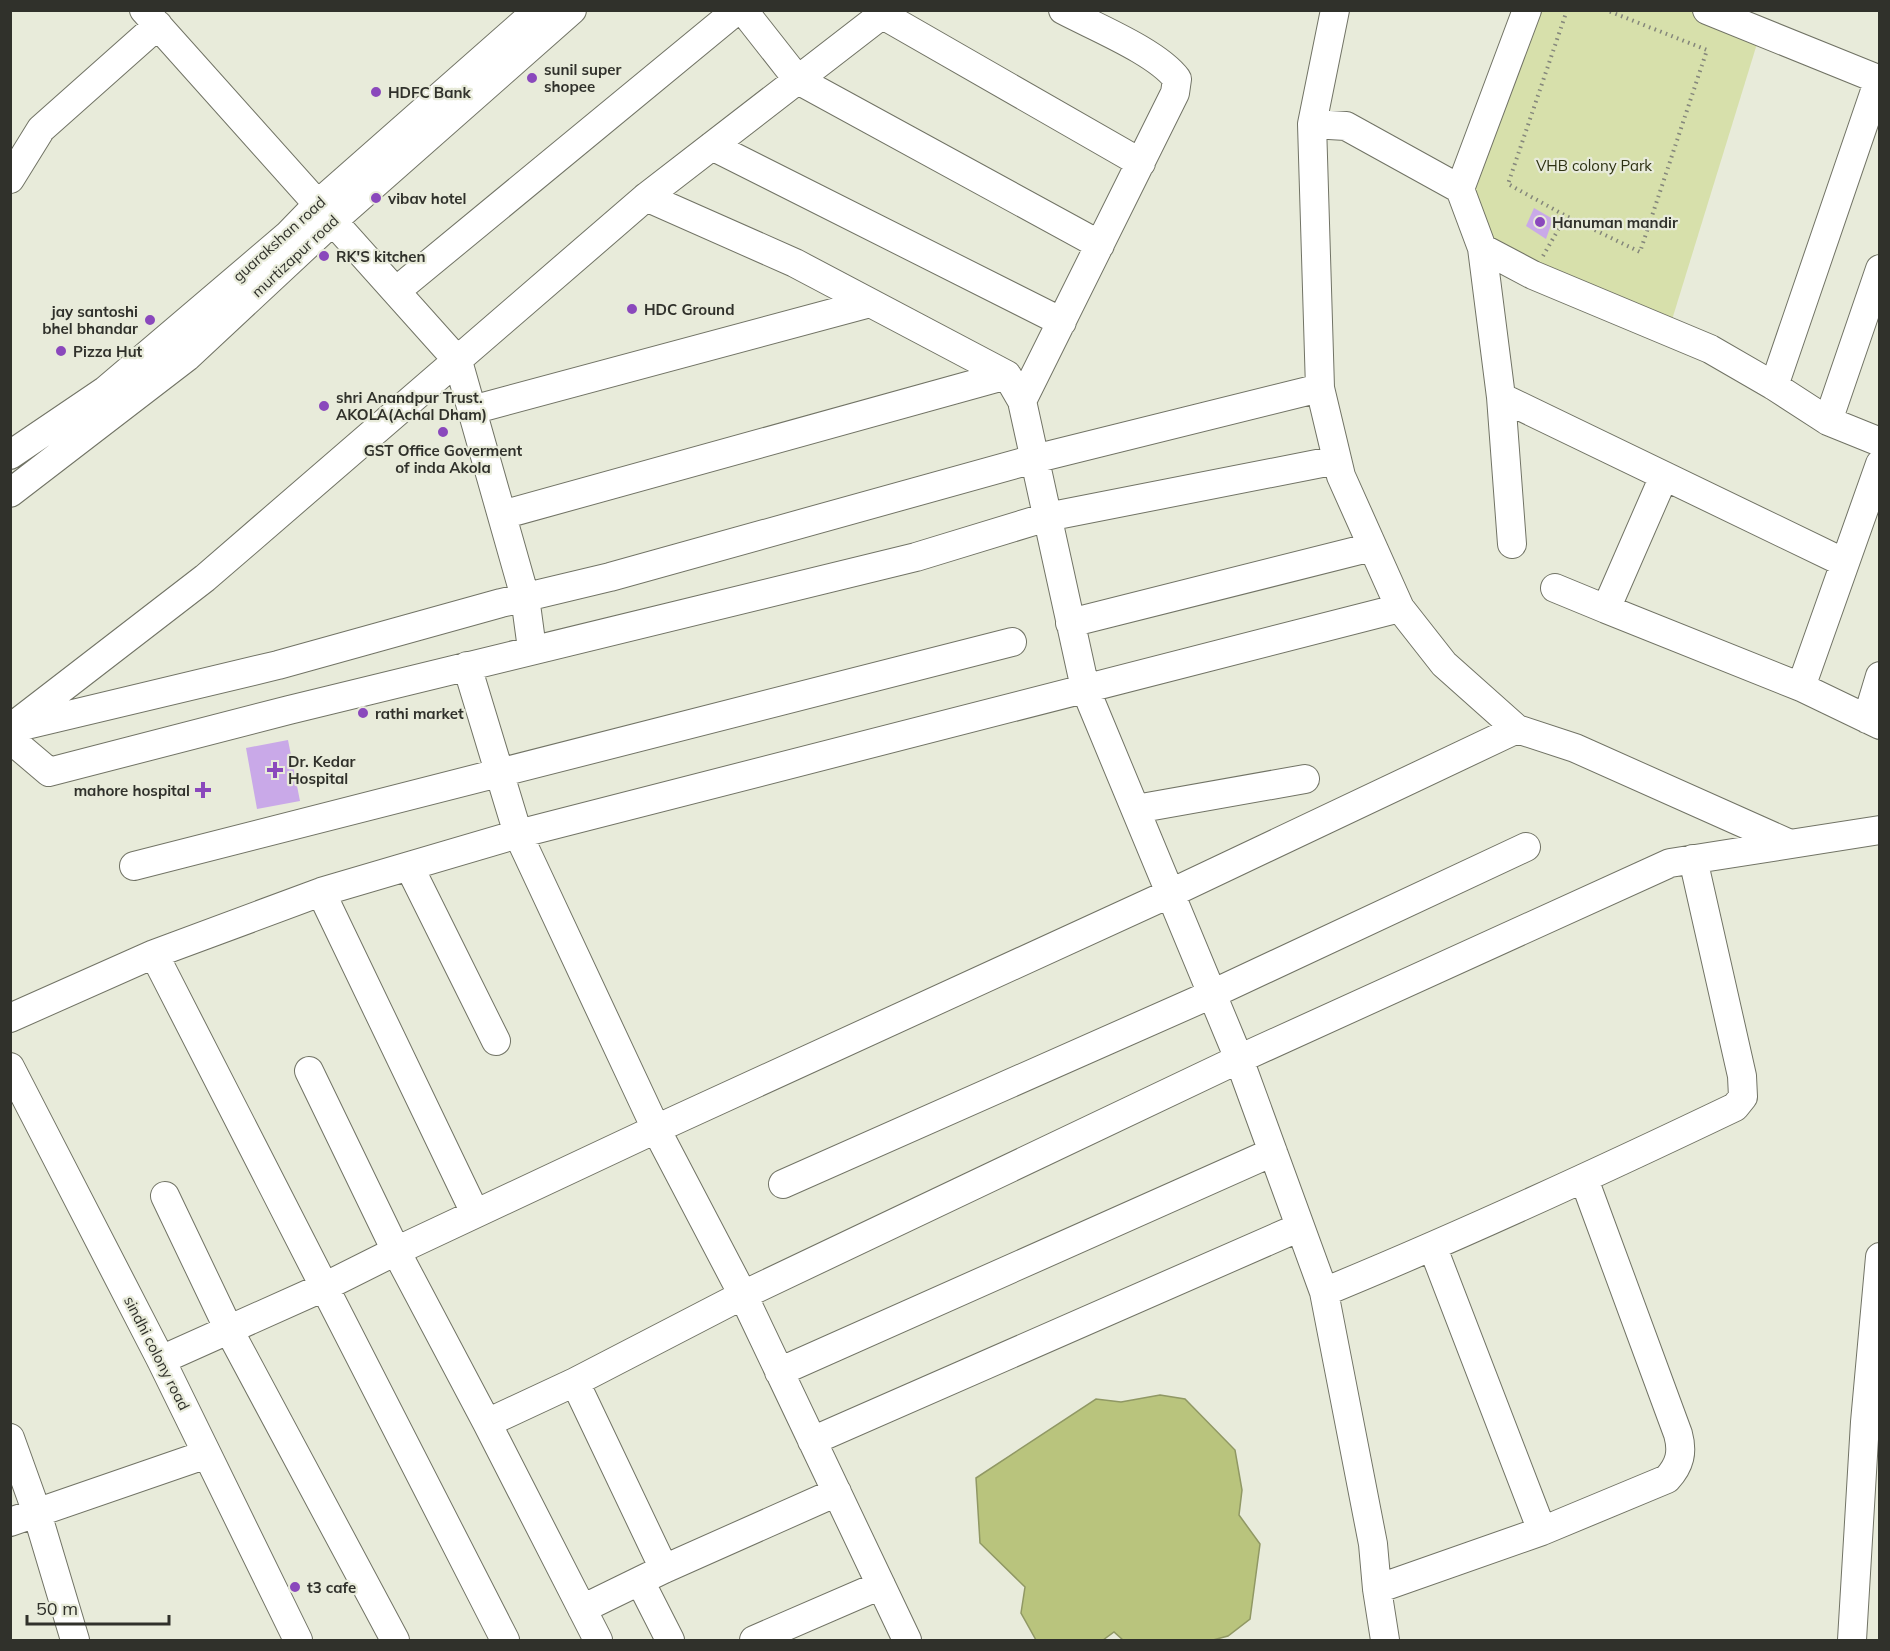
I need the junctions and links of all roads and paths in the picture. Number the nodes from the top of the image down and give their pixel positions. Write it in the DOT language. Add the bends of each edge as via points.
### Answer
graph roads {
  1 [pos="737,10"];
  2 [pos="743,10"];
  3 [pos="1063,10"];
  4 [pos="1335,10"];
  5 [pos="1527,10"];
  6 [pos="1567,10"];
  7 [pos="1606,10"];
  8 [pos="1707,10"];
  9 [pos="555,12"];
  10 [pos="885,13"];
  11 [pos="151,18"];
  12 [pos="1879,80"];
  13 [pos="798,81"];
  14 [pos="1312,124"];
  15 [pos="712,146"];
  16 [pos="1141,163"];
  17 [pos="10,179"];
  18 [pos="1460,189"];
  19 [pos="646,197"];
  20 [pos="326,212"];
  21 [pos="1566,216"];
  22 [pos="1100,245"];
  23 [pos="1482,248"];
  24 [pos="1880,269"];
  25 [pos="1533,275"];
  26 [pos="396,291"];
  27 [pos="870,303"];
  28 [pos="1062,322"];
  29 [pos="458,360"];
  30 [pos="1007,375"];
  31 [pos="1774,386"];
  32 [pos="1320,388"];
  33 [pos="1501,397"];
  34 [pos="1022,401"];
  35 [pos="472,410"];
  36 [pos="1828,421"];
  37 [pos="1880,442"];
  38 [pos="10,456"];
  39 [pos="1035,459"];
  40 [pos="1336,460"];
  41 [pos="1880,464"];
  42 [pos="1664,476"];
  43 [pos="10,492"];
  44 [pos="502,515"];
  45 [pos="1047,517"];
  46 [pos="1512,544"];
  47 [pos="1372,547"];
  48 [pos="1845,563"];
  49 [pos="1555,588"];
  50 [pos="525,597"];
  51 [pos="1400,608"];
  52 [pos="1606,609"];
  53 [pos="1070,623"];
  54 [pos="1012,642"];
  55 [pos="532,649"];
  56 [pos="467,666"];
  57 [pos="1880,676"];
  58 [pos="1801,687"];
  59 [pos="1085,688"];
  60 [pos="1873,722"];
  61 [pos="10,728"];
  62 [pos="1517,729"];
  63 [pos="10,739"];
  64 [pos="499,773"];
  65 [pos="1305,779"];
  66 [pos="1136,809"];
  67 [pos="1880,830"];
  68 [pos="518,834"];
  69 [pos="1790,844"];
  70 [pos="1526,847"];
  71 [pos="1693,859"];
  72 [pos="134,866"];
  73 [pos="409,866"];
  74 [pos="321,892"];
  75 [pos="1171,893"];
  76 [pos="153,954"];
  77 [pos="1212,994"];
  78 [pos="10,1018"];
  79 [pos="496,1041"];
  80 [pos="1239,1059"];
  81 [pos="10,1067"];
  82 [pos="309,1071"];
  83 [pos="656,1128"];
  84 [pos="1273,1152"];
  85 [pos="1584,1179"];
  86 [pos="783,1184"];
  87 [pos="165,1196"];
  88 [pos="475,1213"];
  89 [pos="1300,1227"];
  90 [pos="1433,1248"];
  91 [pos="396,1251"];
  92 [pos="1880,1257"];
  93 [pos="324,1287"];
  94 [pos="1324,1292"];
  95 [pos="743,1294"];
  96 [pos="229,1330"];
  97 [pos="161,1360"];
  98 [pos="779,1372"];
  99 [pos="575,1383"];
  100 [pos="1872,1422"];
  101 [pos="487,1423"];
  102 [pos="10,1438"];
  103 [pos="812,1441"];
  104 [pos="207,1454"];
  105 [pos="837,1492"];
  106 [pos="1869,1509"];
  107 [pos="38,1513"];
  108 [pos="10,1522"];
  109 [pos="1542,1532"];
  110 [pos="652,1575"];
  111 [pos="1867,1582"];
  112 [pos="881,1585"];
  113 [pos="1377,1589"];
  114 [pos="582,1609"];
  115 [pos="75,1641"];
  116 [pos="298,1641"];
  117 [pos="394,1641"];
  118 [pos="505,1641"];
  119 [pos="598,1641"];
  120 [pos="670,1641"];
  121 [pos="754,1641"];
  122 [pos="907,1641"];
  123 [pos="1385,1641"];
  124 [pos="1852,1641"];
  1 -- 26 [label="street"];
  2 -- 13 [label="street"];
  3 -- 16 [label="street" via="1156,58 1177,79 1175,93"];
  4 -- 14 [label="street"];
  5 -- 18 [label="street"];
  6 -- 21 [label="path" via="1508,184"];
  7 -- 21 [label="path" via="1707,50 1640,252"];
  8 -- 12 [label="street"];
  9 -- 20 [label="street, guarakshan road"];
  10 -- 13 [label="street"];
  10 -- 16 [label="street"];
  11 -- 17 [label="street" via="40,129"];
  11 -- 20 [label="street"];
  12 -- 31 [label="street"];
  13 -- 15 [label="street"];
  13 -- 22 [label="street"];
  14 -- 18 [label="street" via="1346,126"];
  14 -- 32 [label="street"];
  15 -- 19 [label="street"];
  15 -- 28 [label="street"];
  16 -- 22 [label="street"];
  18 -- 23 [label="street"];
  19 -- 27 [label="street" via="795,263"];
  19 -- 29 [label="street"];
  20 -- 26 [label="street"];
  20 -- 38 [label="street, guarakshan road" via="288,235 106,390"];
  20 -- 43 [label="street, murtizapur road" via="187,357"];
  21 -- 25 [label="path"];
  22 -- 28 [label="street"];
  23 -- 25 [label="street"];
  23 -- 33 [label="street"];
  24 -- 36 [label="street"];
  25 -- 31 [label="street" via="1710,349"];
  26 -- 29 [label="street"];
  27 -- 30 [label="street"];
  27 -- 35 [label="street"];
  28 -- 34 [label="street"];
  29 -- 35 [label="street"];
  29 -- 61 [label="street" via="205,578"];
  30 -- 34 [label="street"];
  30 -- 44 [label="street"];
  31 -- 36 [label="street"];
  32 -- 39 [label="street"];
  32 -- 40 [label="street"];
  33 -- 42 [label="street"];
  33 -- 46 [label="street"];
  34 -- 39 [label="street"];
  35 -- 44 [label="street"];
  36 -- 37 [label="street"];
  39 -- 45 [label="street"];
  39 -- 50 [label="street"];
  40 -- 45 [label="street"];
  40 -- 47 [label="street"];
  41 -- 48 [label="street"];
  42 -- 48 [label="street"];
  42 -- 52 [label="street"];
  44 -- 50 [label="street"];
  45 -- 53 [label="street"];
  45 -- 55 [label="street" via="916,557"];
  47 -- 51 [label="street"];
  47 -- 53 [label="street"];
  48 -- 58 [label="street"];
  49 -- 52 [label="street"];
  50 -- 55 [label="street"];
  50 -- 61 [label="street" via="278,665"];
  51 -- 59 [label="street"];
  51 -- 62 [label="street" via="1444,664"];
  52 -- 58 [label="street"];
  53 -- 59 [label="street"];
  54 -- 64 [label="street"];
  55 -- 56 [label="street"];
  56 -- 63 [label="street" via="49,772"];
  56 -- 64 [label="street"];
  57 -- 60 [label="street"];
  58 -- 60 [label="street"];
  59 -- 66 [label="street"];
  59 -- 68 [label="street"];
  62 -- 69 [label="street" via="1575,748"];
  62 -- 75 [label="street"];
  64 -- 68 [label="street"];
  64 -- 72 [label="street"];
  65 -- 66 [label="street"];
  66 -- 75 [label="street"];
  67 -- 69 [label="street"];
  68 -- 73 [label="street"];
  68 -- 83 [label="street"];
  69 -- 71 [label="street"];
  70 -- 77 [label="street"];
  71 -- 80 [label="street" via="1670,863"];
  71 -- 85 [label="street" via="1742,1076 1743,1097 1735,1107"];
  73 -- 74 [label="street"];
  73 -- 79 [label="street"];
  74 -- 76 [label="street"];
  74 -- 88 [label="street"];
  75 -- 77 [label="street"];
  75 -- 83 [label="street"];
  76 -- 78 [label="street"];
  76 -- 93 [label="street"];
  77 -- 80 [label="street"];
  77 -- 86 [label="street"];
  80 -- 84 [label="street"];
  80 -- 95 [label="street"];
  81 -- 97 [label="street, sindhi colony road"];
  82 -- 91 [label="street"];
  83 -- 88 [label="street"];
  83 -- 95 [label="street"];
  84 -- 89 [label="street"];
  84 -- 98 [label="street"];
  85 -- 90 [label="street"];
  85 -- 109 [label="street" via="1678,1434 1680,1461 1667,1479"];
  87 -- 96 [label="street"];
  88 -- 91 [label="street"];
  89 -- 94 [label="street"];
  89 -- 103 [label="street"];
  90 -- 94 [label="street"];
  90 -- 109 [label="street"];
  91 -- 93 [label="street"];
  91 -- 101 [label="street"];
  92 -- 100 [label="street"];
  93 -- 96 [label="street"];
  93 -- 118 [label="street"];
  94 -- 113 [label="street" via="1373,1544"];
  95 -- 98 [label="street"];
  95 -- 99 [label="street"];
  96 -- 97 [label="street"];
  96 -- 117 [label="street"];
  97 -- 104 [label="street, sindhi colony road"];
  98 -- 103 [label="street"];
  99 -- 101 [label="street"];
  99 -- 110 [label="street"];
  100 -- 106 [label="street"];
  101 -- 114 [label="street"];
  102 -- 107 [label="street"];
  103 -- 105 [label="street"];
  104 -- 107 [label="street"];
  104 -- 116 [label="street, sindhi colony road"];
  105 -- 110 [label="street"];
  105 -- 112 [label="street"];
  106 -- 111 [label="street"];
  107 -- 108 [label="street"];
  107 -- 115 [label="street"];
  109 -- 113 [label="street"];
  110 -- 114 [label="street"];
  110 -- 120 [label="street"];
  111 -- 124 [label="street"];
  112 -- 121 [label="street"];
  112 -- 122 [label="street"];
  113 -- 123 [label="street"];
  114 -- 119 [label="street"];
}
